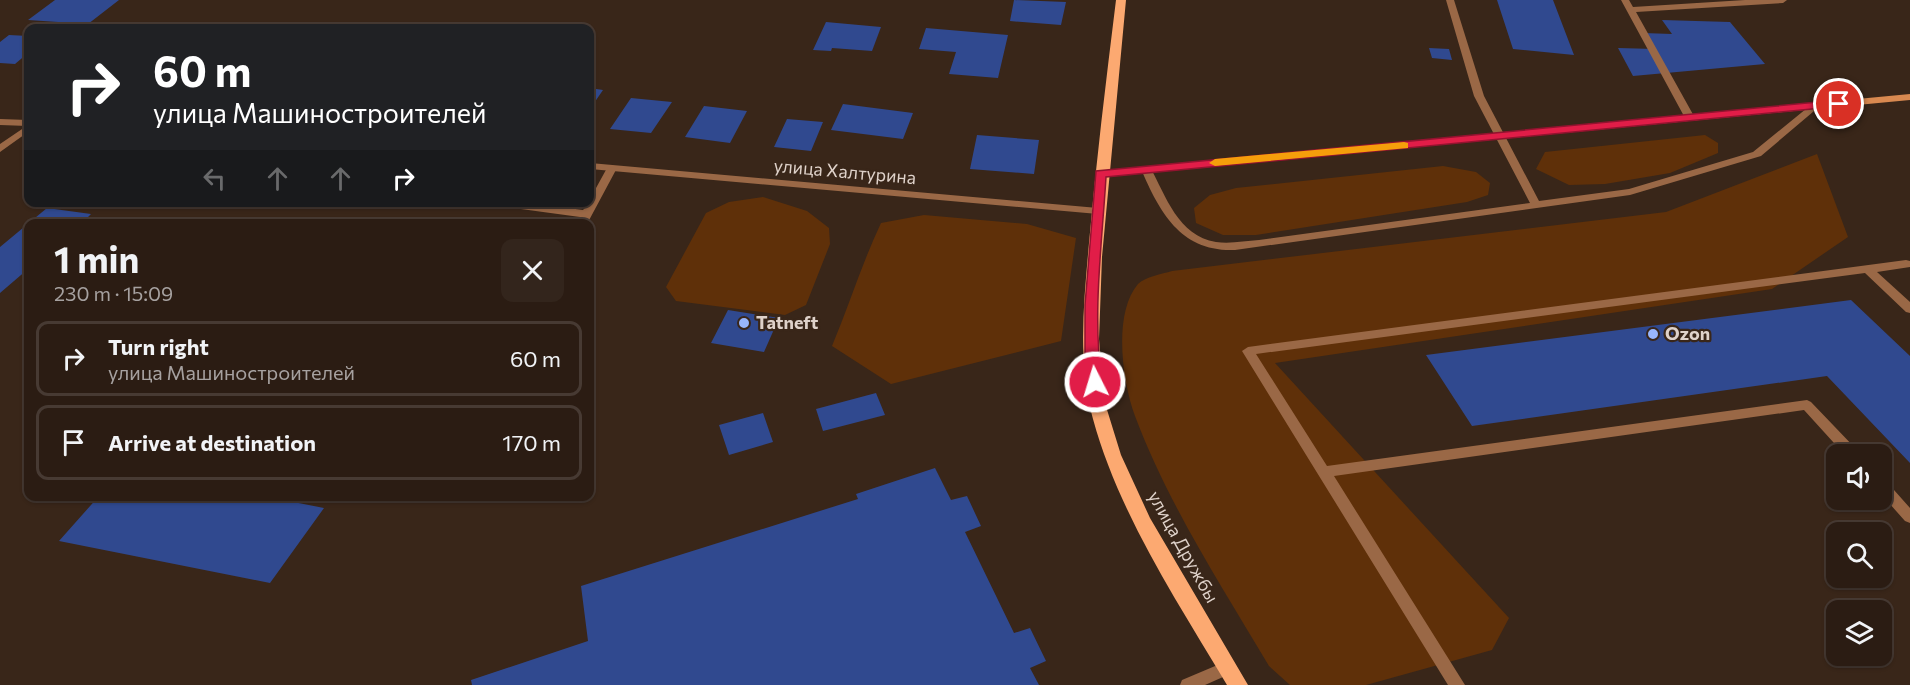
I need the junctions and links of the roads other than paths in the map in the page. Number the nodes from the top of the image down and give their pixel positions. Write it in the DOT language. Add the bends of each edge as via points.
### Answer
graph roads {
  1 [pos="1121,0"];
  2 [pos="1450,0"];
  3 [pos="1625,0"];
  4 [pos="1783,0"];
  5 [pos="1631,10"];
  6 [pos="1910,97"];
  7 [pos="1815,106"];
  8 [pos="1690,118"];
  9 [pos="0,122"];
  10 [pos="24,123"];
  11 [pos="24,132"];
  12 [pos="1501,137"];
  13 [pos="0,149"];
  14 [pos="594,166"];
  15 [pos="612,168"];
  16 [pos="1146,169"];
  17 [pos="1100,174"];
  18 [pos="594,201"];
  19 [pos="1536,206"];
  20 [pos="518,207"];
  21 [pos="1098,211"];
  22 [pos="584,219"];
  23 [pos="1906,264"];
  24 [pos="1867,269"];
  25 [pos="1910,309"];
  26 [pos="1843,444"];
  27 [pos="1324,472"];
  28 [pos="1892,497"];
  29 [pos="1910,516"];
  30 [pos="1227,668"];
  31 [pos="1188,685"];
  32 [pos="1238,685"];
  33 [pos="1457,685"];
  1 -- 17 [label="main road, улица Дружбы"];
  2 -- 12 [label="street" via="1479,96"];
  3 -- 5 [label="street"];
  4 -- 5 [label="street"];
  5 -- 8 [label="street"];
  6 -- 7 [label="main road"];
  7 -- 8 [label="main road"];
  7 -- 19 [label="street" via="1756,154 1630,192"];
  8 -- 12 [label="main road"];
  9 -- 10 [label="street"];
  11 -- 13 [label="street"];
  12 -- 16 [label="main road"];
  12 -- 19 [label="street"];
  14 -- 15 [label="street, улица Халтурина"];
  15 -- 18 [label="street"];
  15 -- 21 [label="street, улица Халтурина"];
  16 -- 17 [label="main road"];
  16 -- 19 [label="street" via="1161,205 1188,235 1214,246 1259,244"];
  17 -- 21 [label="main road, улица Дружбы"];
  20 -- 22 [label="street"];
  21 -- 30 [label="main road, улица Дружбы" via="1092,364 1100,418 1135,510"];
  23 -- 24 [label="street"];
  24 -- 25 [label="street"];
  24 -- 27 [label="street" via="1248,351"];
  26 -- 27 [label="street" via="1807,405"];
  27 -- 33 [label="street"];
  28 -- 29 [label="street"];
  30 -- 31 [label="street"];
  30 -- 32 [label="main road, улица Дружбы"];
}
